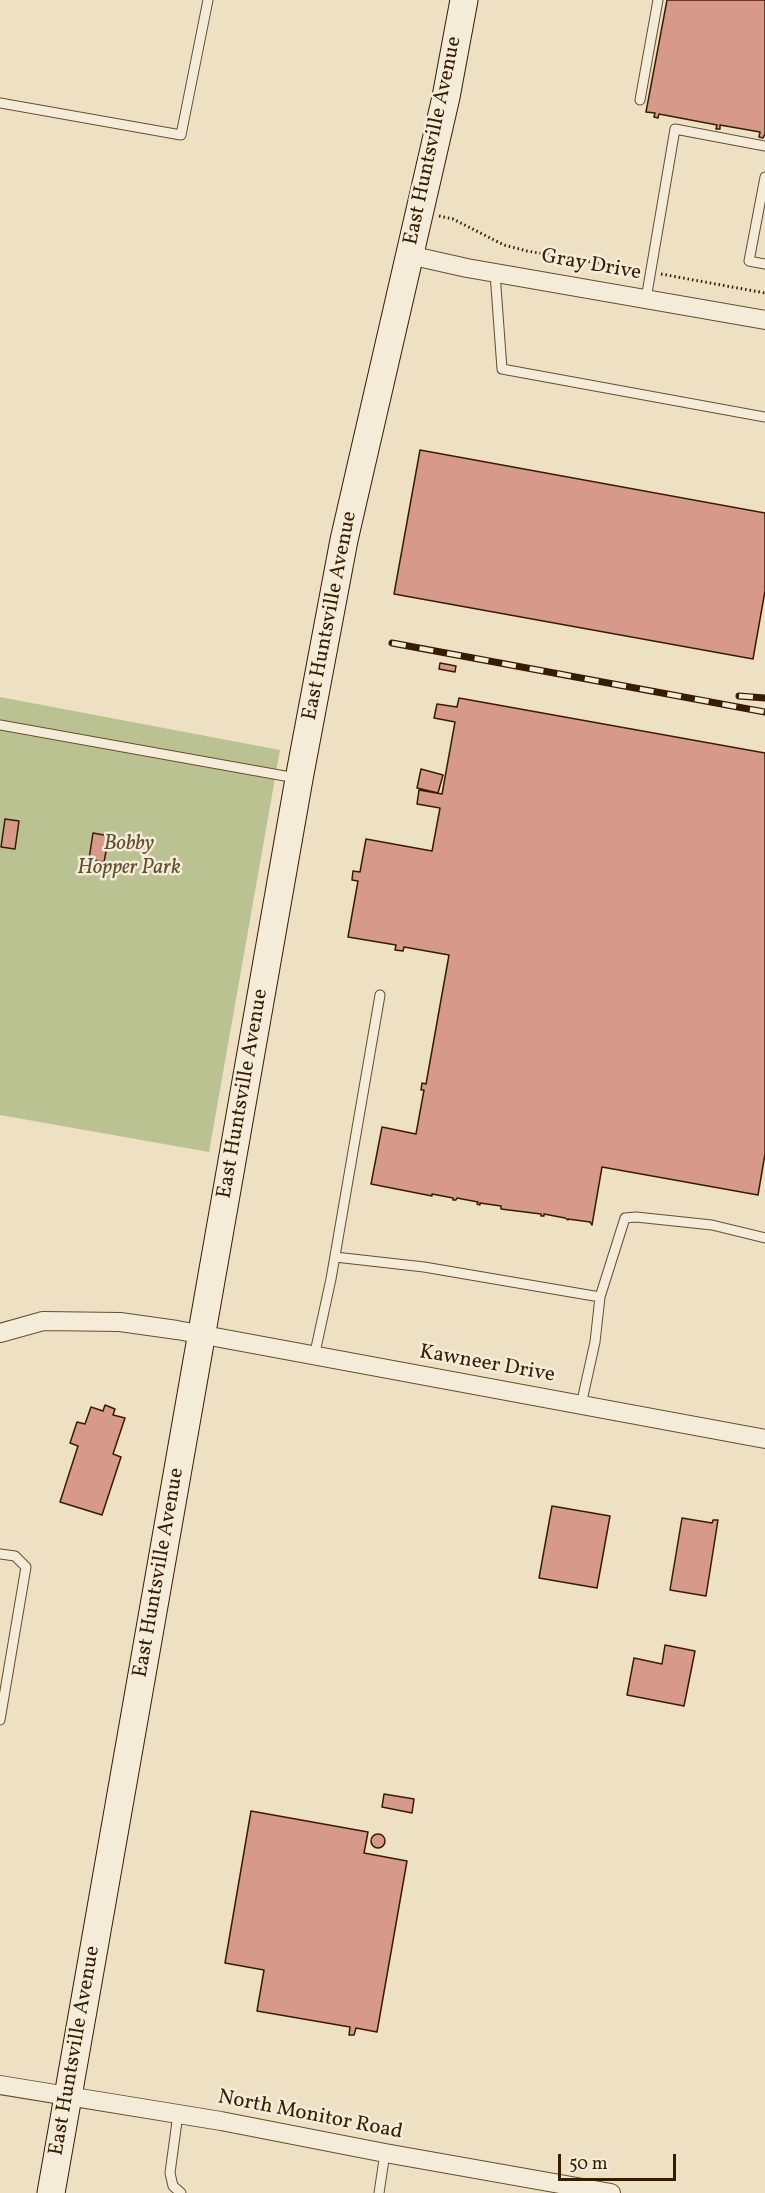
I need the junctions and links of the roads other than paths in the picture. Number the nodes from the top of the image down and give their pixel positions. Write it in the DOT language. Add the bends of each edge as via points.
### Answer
graph roads {
  1 [pos="208,0"];
  2 [pos="464,0"];
  3 [pos="658,0"];
  4 [pos="640,100"];
  5 [pos="0,103"];
  6 [pos="765,146"];
  7 [pos="765,177"];
  8 [pos="409,255"];
  9 [pos="765,264"];
  10 [pos="495,273"];
  11 [pos="646,299"];
  12 [pos="765,320"];
  13 [pos="765,417"];
  14 [pos="0,725"];
  15 [pos="299,778"];
  16 [pos="380,995"];
  17 [pos="765,1238"];
  18 [pos="335,1257"];
  19 [pos="600,1297"];
  20 [pos="0,1333"];
  21 [pos="202,1336"];
  22 [pos="314,1357"];
  23 [pos="581,1406"];
  24 [pos="765,1439"];
  25 [pos="0,1554"];
  26 [pos="0,1720"];
  27 [pos="0,2085"];
  28 [pos="68,2096"];
  29 [pos="178,2114"];
  30 [pos="385,2153"];
  31 [pos="51,2193"];
  32 [pos="181,2193"];
  33 [pos="379,2193"];
  34 [pos="611,2193"];
  1 -- 5 [label="lane" via="181,135"];
  2 -- 8 [label="main road, East Huntsville Avenue"];
  3 -- 4 [label="lane"];
  6 -- 11 [label="lane" via="675,129"];
  7 -- 9 [label="lane" via="749,261"];
  8 -- 10 [label="street, Gray Drive"];
  8 -- 15 [label="main road, East Huntsville Avenue" via="344,540"];
  10 -- 11 [label="street, Gray Drive"];
  10 -- 13 [label="lane" via="502,369"];
  11 -- 12 [label="street, Gray Drive"];
  14 -- 15 [label="lane"];
  15 -- 21 [label="main road, East Huntsville Avenue"];
  16 -- 18 [label="lane"];
  17 -- 19 [label="lane" via="712,1225 625,1218"];
  18 -- 19 [label="lane" via="424,1267"];
  18 -- 22 [label="lane"];
  19 -- 23 [label="lane" via="596,1342"];
  20 -- 21 [label="street, Kawneer Drive" via="43,1321 120,1322"];
  21 -- 22 [label="street, Kawneer Drive"];
  21 -- 28 [label="main road, East Huntsville Avenue"];
  22 -- 23 [label="street, Kawneer Drive"];
  23 -- 24 [label="street, Kawneer Drive"];
  25 -- 26 [label="lane" via="15,1556 26,1568"];
  27 -- 28 [label="street, North Monitor Road"];
  28 -- 29 [label="street, North Monitor Road"];
  28 -- 31 [label="main road, East Huntsville Avenue"];
  29 -- 30 [label="street, North Monitor Road"];
  29 -- 32 [label="lane" via="170,2173 172,2186"];
  30 -- 33 [label="lane"];
  30 -- 34 [label="street, North Monitor Road"];
}
